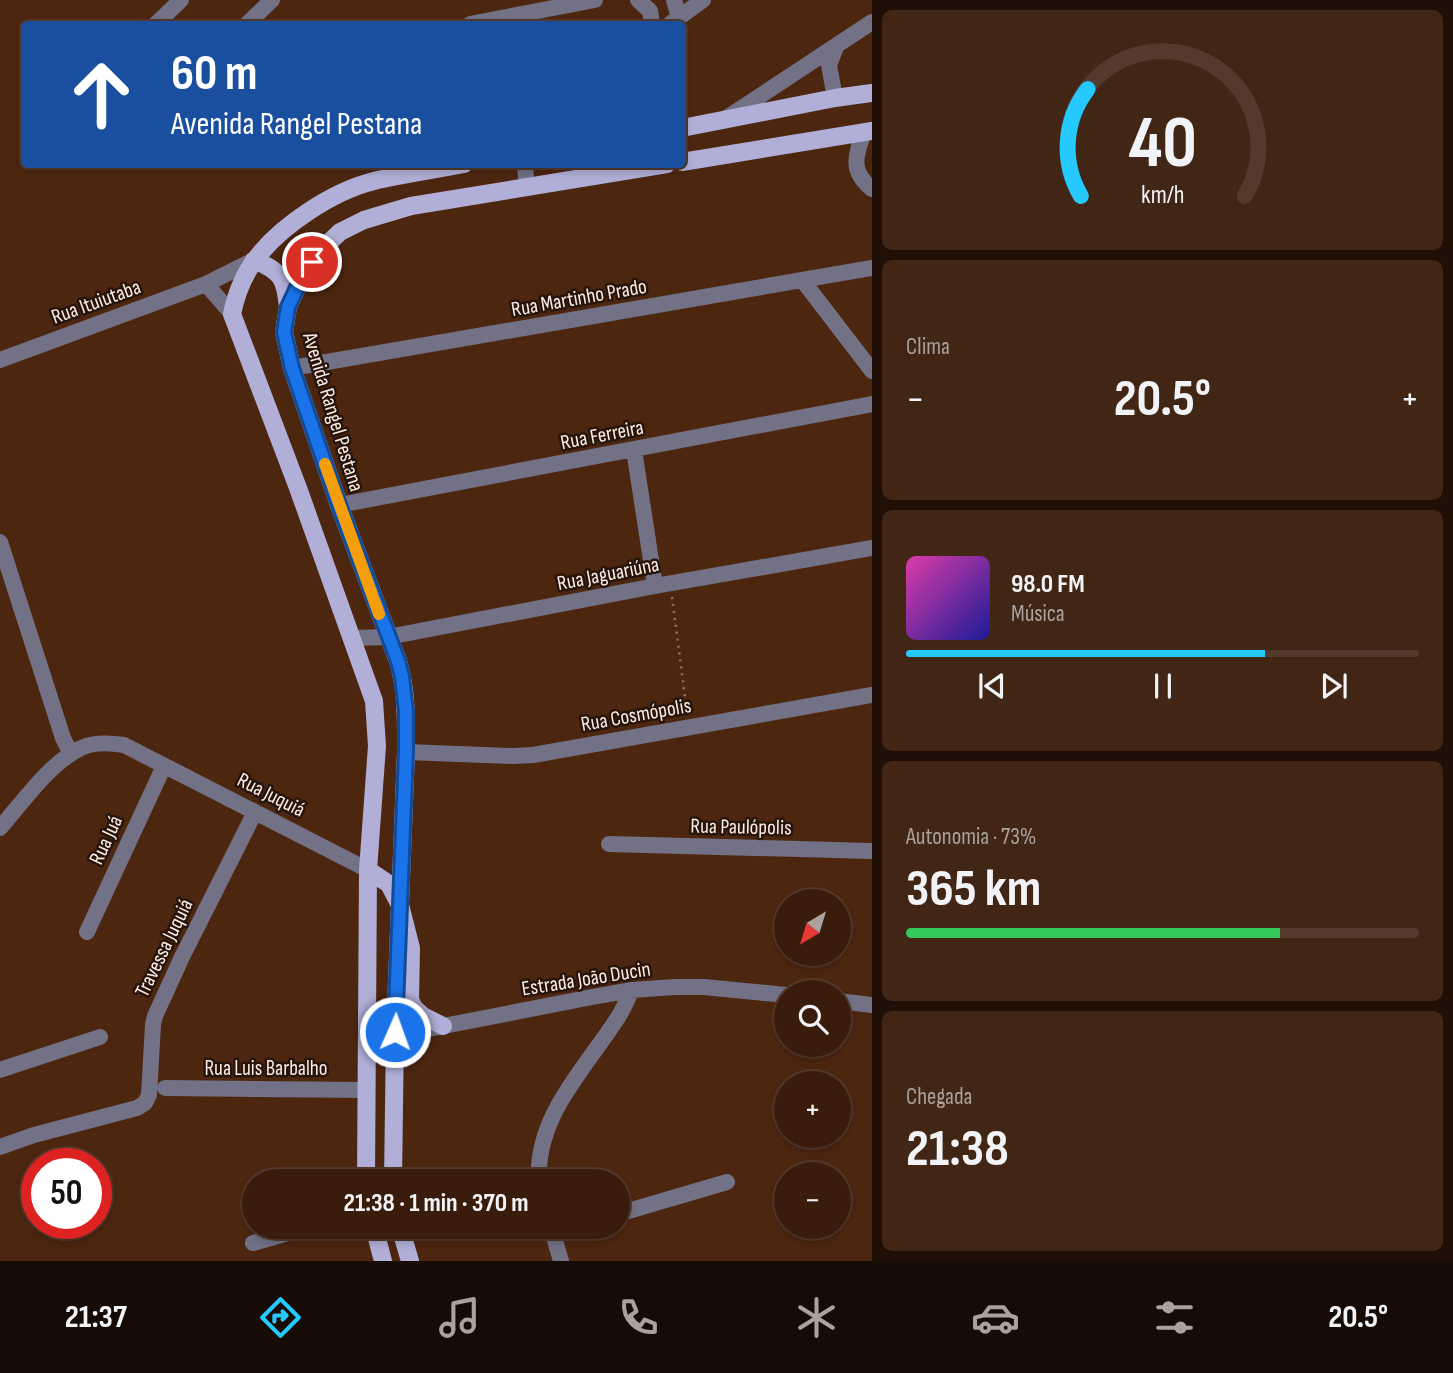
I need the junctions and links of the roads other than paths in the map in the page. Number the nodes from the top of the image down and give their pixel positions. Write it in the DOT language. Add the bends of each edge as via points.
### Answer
graph roads {
  1 [pos="181,0"];
  2 [pos="272,0"];
  3 [pos="595,0"];
  4 [pos="638,0"];
  5 [pos="674,0"];
  6 [pos="703,0"];
  7 [pos="159,21"];
  8 [pos="250,21"];
  9 [pos="486,21"];
  10 [pos="652,21"];
  11 [pos="674,21"];
  12 [pos="872,22"];
  13 [pos="836,47"];
  14 [pos="872,93"];
  15 [pos="835,98"];
  16 [pos="725,119"];
  17 [pos="686,127"];
  18 [pos="868,132"];
  19 [pos="686,161"];
  20 [pos="442,168"];
  21 [pos="525,168"];
  22 [pos="614,169"];
  23 [pos="530,187"];
  24 [pos="872,189"];
  25 [pos="254,260"];
  26 [pos="872,268"];
  27 [pos="803,281"];
  28 [pos="206,284"];
  29 [pos="288,307"];
  30 [pos="233,314"];
  31 [pos="0,359"];
  32 [pos="292,368"];
  33 [pos="872,371"];
  34 [pos="872,404"];
  35 [pos="634,450"];
  36 [pos="339,505"];
  37 [pos="0,542"];
  38 [pos="872,548"];
  39 [pos="662,585"];
  40 [pos="352,638"];
  41 [pos="388,638"];
  42 [pos="872,695"];
  43 [pos="406,752"];
  44 [pos="71,754"];
  45 [pos="163,766"];
  46 [pos="255,812"];
  47 [pos="0,828"];
  48 [pos="609,844"];
  49 [pos="872,851"];
  50 [pos="368,870"];
  51 [pos="400,905"];
  52 [pos="87,932"];
  53 [pos="632,990"];
  54 [pos="774,994"];
  55 [pos="366,1003"];
  56 [pos="851,1003"];
  57 [pos="872,1005"];
  58 [pos="443,1026"];
  59 [pos="395,1032"];
  60 [pos="100,1037"];
  61 [pos="0,1070"];
  62 [pos="165,1088"];
  63 [pos="367,1090"];
  64 [pos="0,1147"];
  65 [pos="366,1169"];
  66 [pos="393,1169"];
  67 [pos="538,1169"];
  68 [pos="727,1182"];
  69 [pos="630,1210"];
  70 [pos="267,1239"];
  71 [pos="377,1239"];
  72 [pos="404,1239"];
  73 [pos="555,1239"];
  74 [pos="253,1243"];
  75 [pos="383,1261"];
  76 [pos="410,1261"];
  77 [pos="561,1261"];
  1 -- 7 [label="street"];
  2 -- 8 [label="street"];
  3 -- 9 [label="street"];
  4 -- 10 [label="street" via="650,10"];
  5 -- 11 [label="street"];
  6 -- 11 [label="street"];
  12 -- 13 [label="street"];
  13 -- 15 [label="street" via="830,65"];
  13 -- 16 [label="street"];
  14 -- 15 [label="main road"];
  15 -- 16 [label="main road"];
  16 -- 17 [label="main road"];
  18 -- 19 [label="main road"];
  18 -- 24 [label="street" via="859,145 856,164 857,173"];
  20 -- 25 [label="main road" via="372,181 327,200 286,228"];
  21 -- 23 [label="street"];
  22 -- 23 [label="main road, Avenida Rangel Pestana"];
  23 -- 29 [label="main road, Avenida Rangel Pestana" via="411,206 364,220 340,232 321,250"];
  25 -- 28 [label="street, Rua Ituiutaba"];
  25 -- 29 [label="main road" via="281,277"];
  25 -- 30 [label="main road"];
  26 -- 27 [label="street, Rua Martinho Prado"];
  27 -- 32 [label="street, Rua Martinho Prado"];
  27 -- 33 [label="street"];
  28 -- 30 [label="street"];
  28 -- 31 [label="street, Rua Ituiutaba"];
  29 -- 32 [label="main road, Avenida Rangel Pestana" via="284,332"];
  30 -- 40 [label="main road"];
  32 -- 36 [label="main road, Avenida Rangel Pestana"];
  34 -- 35 [label="street, Rua Ferreira"];
  35 -- 36 [label="street, Rua Ferreira"];
  35 -- 39 [label="street"];
  36 -- 41 [label="main road, Avenida Rangel Pestana"];
  37 -- 44 [label="street"];
  38 -- 39 [label="street, Rua Jaguariúna"];
  39 -- 41 [label="street, Rua Jaguariúna"];
  40 -- 41 [label="street, Rua Jaguariúna"];
  40 -- 50 [label="main road" via="376,723"];
  41 -- 43 [label="main road, Avenida Rangel Pestana" via="402,677"];
  42 -- 43 [label="street, Rua Cosmópolis" via="534,755"];
  43 -- 51 [label="main road, Avenida Rangel Pestana"];
  44 -- 45 [label="street, Rua Juquiá" via="109,743 124,745"];
  44 -- 47 [label="street" via="58,762"];
  45 -- 46 [label="street, Rua Juquiá"];
  45 -- 52 [label="street, Rua Juá"];
  46 -- 50 [label="street, Rua Juquiá"];
  46 -- 64 [label="street, Travessa Juquiá" via="155,1016 145,1103"];
  48 -- 49 [label="street, Rua Paulópolis"];
  50 -- 51 [label="main road" via="388,884"];
  50 -- 55 [label="main road"];
  51 -- 58 [label="main road" via="411,948 410,1000 423,1016"];
  51 -- 59 [label="main road"];
  53 -- 54 [label="street, Estrada João Ducin" via="704,987"];
  53 -- 58 [label="street, Estrada João Ducin"];
  53 -- 67 [label="street" via="548,1122"];
  55 -- 59 [label="main road" via="375,1022"];
  55 -- 63 [label="main road"];
  56 -- 57 [label="street"];
  58 -- 59 [label="street, Estrada João Ducin"];
  59 -- 66 [label="main road"];
  60 -- 61 [label="street"];
  62 -- 63 [label="street, Rua Luis Barbalho"];
  63 -- 65 [label="main road"];
  68 -- 69 [label="street"];
  70 -- 74 [label="street"];
  71 -- 75 [label="main road"];
  72 -- 76 [label="main road"];
  73 -- 77 [label="street"];
}
